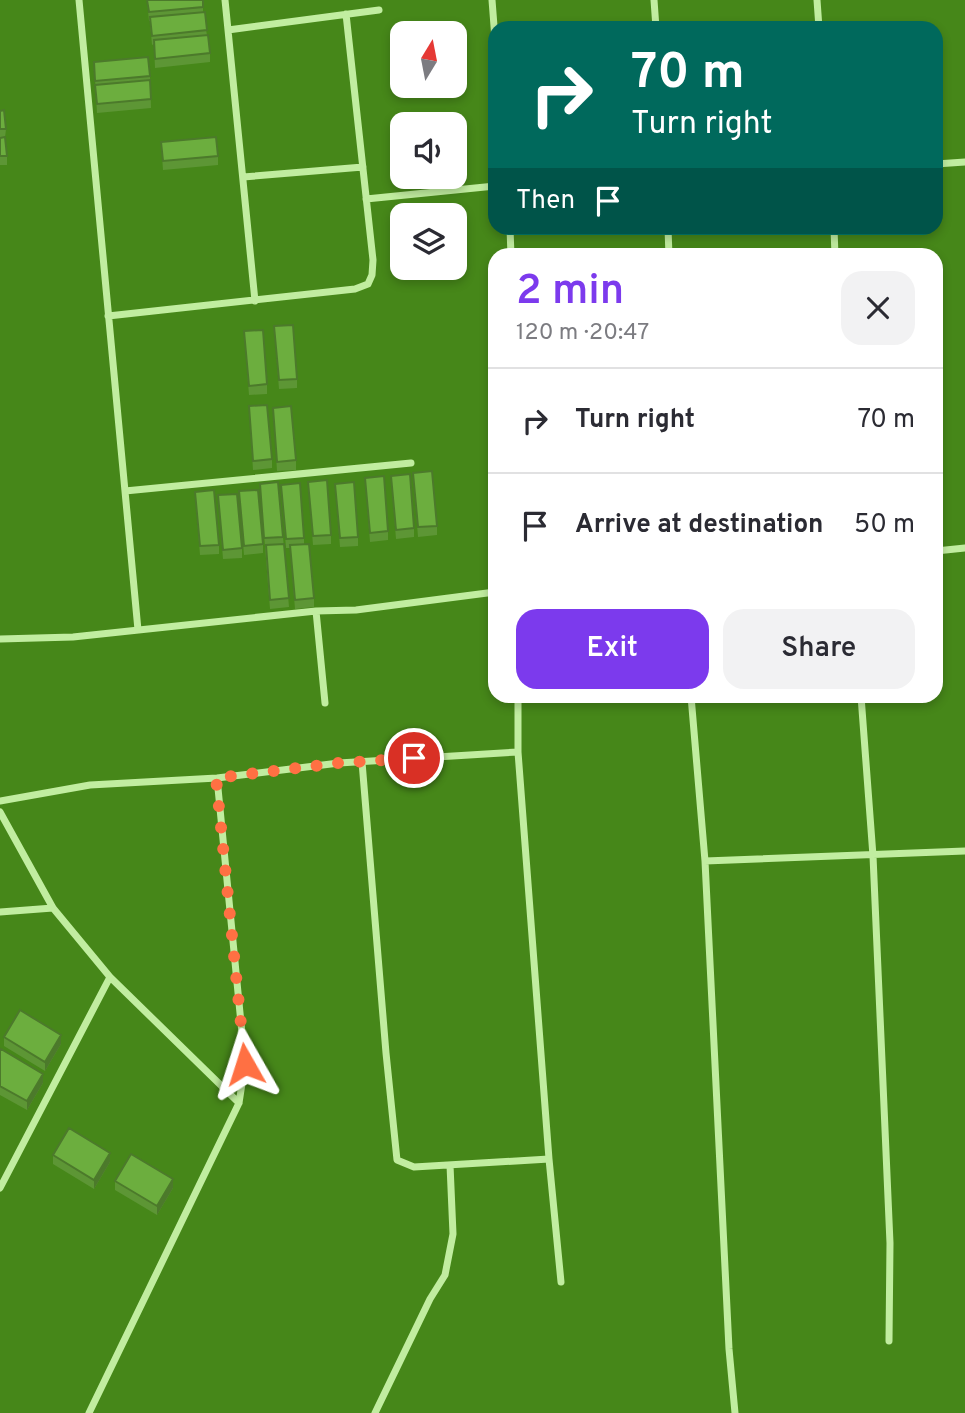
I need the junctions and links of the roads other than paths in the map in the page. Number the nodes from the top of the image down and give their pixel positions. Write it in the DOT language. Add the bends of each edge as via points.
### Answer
graph roads {
  1 [pos="79,0"];
  2 [pos="225,0"];
  3 [pos="492,0"];
  4 [pos="654,0"];
  5 [pos="817,0"];
  6 [pos="379,10"];
  7 [pos="346,14"];
  8 [pos="494,21"];
  9 [pos="656,21"];
  10 [pos="818,21"];
  11 [pos="228,30"];
  12 [pos="965,162"];
  13 [pos="943,164"];
  14 [pos="363,167"];
  15 [pos="243,177"];
  16 [pos="488,188"];
  17 [pos="366,199"];
  18 [pos="255,301"];
  19 [pos="108,316"];
  20 [pos="411,463"];
  21 [pos="125,491"];
  22 [pos="965,548"];
  23 [pos="943,550"];
  24 [pos="488,593"];
  25 [pos="316,611"];
  26 [pos="138,630"];
  27 [pos="0,639"];
  28 [pos="325,703"];
  29 [pos="518,703"];
  30 [pos="692,703"];
  31 [pos="862,703"];
  32 [pos="518,752"];
  33 [pos="362,762"];
  34 [pos="216,778"];
  35 [pos="0,801"];
  36 [pos="0,812"];
  37 [pos="965,851"];
  38 [pos="873,856"];
  39 [pos="705,862"];
  40 [pos="53,908"];
  41 [pos="0,912"];
  42 [pos="110,977"];
  43 [pos="239,1103"];
  44 [pos="548,1159"];
  45 [pos="450,1165"];
  46 [pos="0,1188"];
  47 [pos="561,1282"];
  48 [pos="889,1341"];
  49 [pos="89,1413"];
  50 [pos="375,1413"];
  51 [pos="735,1413"];
  1 -- 19 [label="street"];
  2 -- 11 [label="street"];
  3 -- 8 [label="street"];
  4 -- 9 [label="street"];
  5 -- 10 [label="street"];
  6 -- 7 [label="street"];
  7 -- 11 [label="street"];
  7 -- 14 [label="street"];
  11 -- 15 [label="street"];
  12 -- 13 [label="street"];
  14 -- 15 [label="street"];
  14 -- 17 [label="street"];
  15 -- 18 [label="street"];
  16 -- 17 [label="street"];
  17 -- 18 [label="street" via="373,260 368,284"];
  18 -- 19 [label="street"];
  19 -- 21 [label="street"];
  20 -- 21 [label="street"];
  21 -- 26 [label="street"];
  22 -- 23 [label="street"];
  24 -- 25 [label="street"];
  25 -- 26 [label="street"];
  25 -- 28 [label="street"];
  26 -- 27 [label="street"];
  29 -- 32 [label="street"];
  30 -- 39 [label="street"];
  31 -- 38 [label="street"];
  32 -- 33 [label="street"];
  32 -- 44 [label="street"];
  33 -- 34 [label="street"];
  33 -- 45 [label="street" via="397,1160 414,1167"];
  34 -- 35 [label="street" via="90,785"];
  34 -- 43 [label="street" via="245,1064"];
  36 -- 40 [label="street"];
  37 -- 38 [label="street"];
  38 -- 39 [label="street"];
  38 -- 48 [label="street" via="890,1243"];
  39 -- 51 [label="street"];
  40 -- 41 [label="street"];
  40 -- 42 [label="street"];
  42 -- 43 [label="street"];
  42 -- 46 [label="street"];
  43 -- 49 [label="street"];
  44 -- 45 [label="street"];
  44 -- 47 [label="street"];
  45 -- 50 [label="street" via="453,1234 445,1275"];
}
